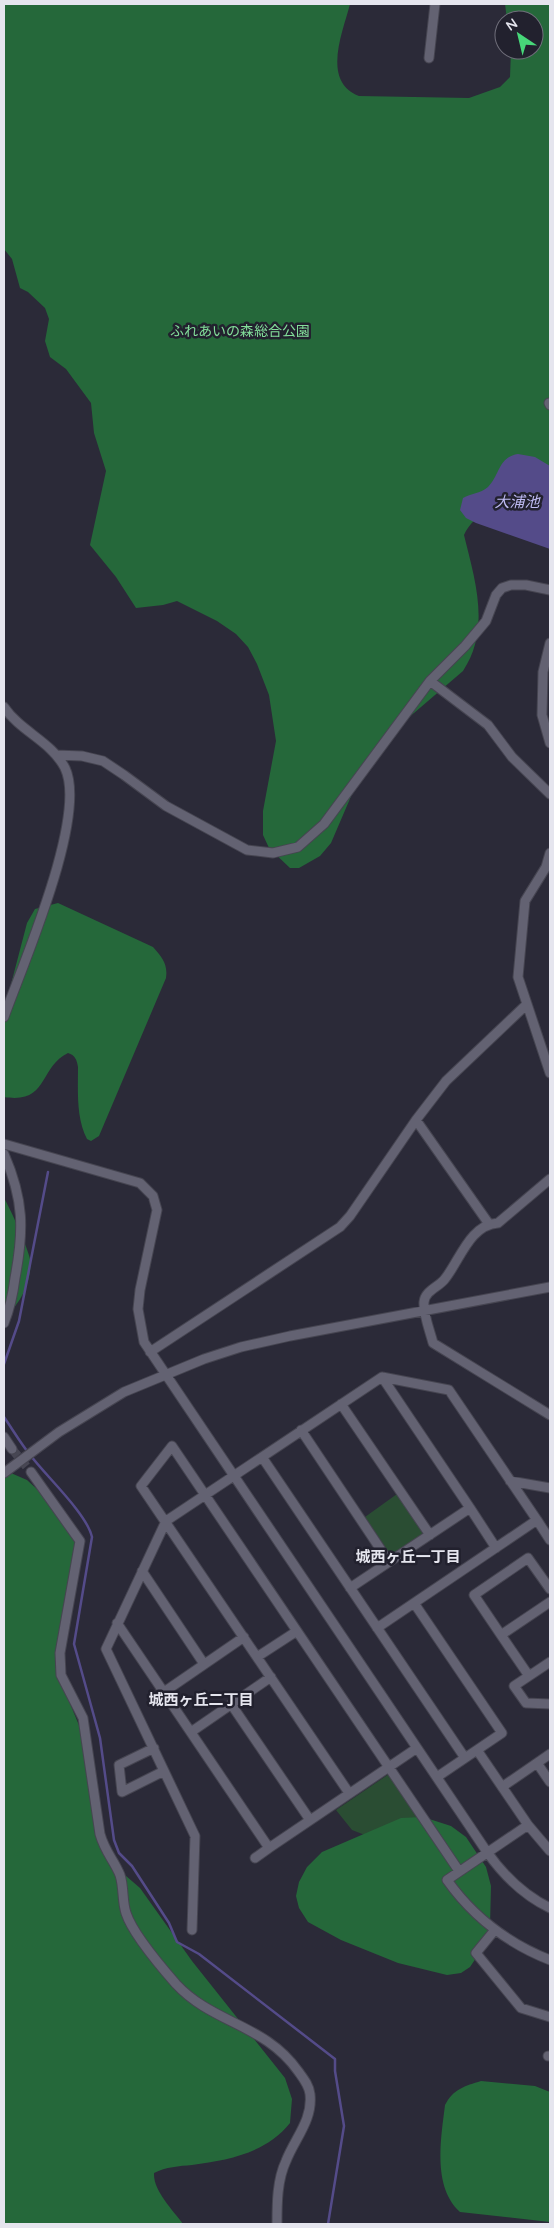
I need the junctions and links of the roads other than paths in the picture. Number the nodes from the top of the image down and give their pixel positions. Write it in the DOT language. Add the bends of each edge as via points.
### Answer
graph roads {
  1 [pos="435,4"];
  2 [pos="429,58"];
  3 [pos="550,590"];
  4 [pos="550,644"];
  5 [pos="430,681"];
  6 [pos="4,707"];
  7 [pos="550,744"];
  8 [pos="56,754"];
  9 [pos="550,794"];
  10 [pos="550,853"];
  11 [pos="526,1005"];
  12 [pos="4,1017"];
  13 [pos="550,1073"];
  14 [pos="416,1120"];
  15 [pos="4,1144"];
  16 [pos="4,1154"];
  17 [pos="550,1179"];
  18 [pos="490,1224"];
  19 [pos="550,1287"];
  20 [pos="425,1310"];
  21 [pos="4,1322"];
  22 [pos="150,1352"];
  23 [pos="164,1374"];
  24 [pos="382,1376"];
  25 [pos="341,1404"];
  26 [pos="550,1415"];
  27 [pos="302,1430"];
  28 [pos="4,1437"];
  29 [pos="12,1448"];
  30 [pos="262,1457"];
  31 [pos="30,1472"];
  32 [pos="4,1473"];
  33 [pos="233,1476"];
  34 [pos="510,1481"];
  35 [pos="550,1488"];
  36 [pos="206,1495"];
  37 [pos="470,1508"];
  38 [pos="537,1520"];
  39 [pos="166,1521"];
  40 [pos="430,1535"];
  41 [pos="550,1540"];
  42 [pos="496,1548"];
  43 [pos="389,1562"];
  44 [pos="142,1571"];
  45 [pos="350,1588"];
  46 [pos="550,1589"];
  47 [pos="550,1602"];
  48 [pos="414,1603"];
  49 [pos="117,1623"];
  50 [pos="377,1628"];
  51 [pos="297,1631"];
  52 [pos="501,1635"];
  53 [pos="244,1637"];
  54 [pos="257,1657"];
  55 [pos="550,1662"];
  56 [pos="204,1664"];
  57 [pos="529,1676"];
  58 [pos="271,1677"];
  59 [pos="164,1692"];
  60 [pos="231,1704"];
  61 [pos="550,1704"];
  62 [pos="191,1732"];
  63 [pos="154,1748"];
  64 [pos="417,1748"];
  65 [pos="477,1750"];
  66 [pos="550,1754"];
  67 [pos="464,1758"];
  68 [pos="537,1763"];
  69 [pos="389,1766"];
  70 [pos="164,1771"];
  71 [pos="437,1777"];
  72 [pos="550,1782"];
  73 [pos="502,1787"];
  74 [pos="350,1793"];
  75 [pos="310,1820"];
  76 [pos="528,1825"];
  77 [pos="269,1848"];
  78 [pos="550,1851"];
  79 [pos="487,1852"];
  80 [pos="255,1858"];
  81 [pos="459,1871"];
  82 [pos="550,1908"];
  83 [pos="192,1930"];
  84 [pos="494,1931"];
  85 [pos="550,1960"];
  86 [pos="550,2017"];
  87 [pos="277,2224"];
  1 -- 2 [label="street"];
  3 -- 5 [label="street" via="511,584 502,588 486,621"];
  4 -- 7 [label="street" via="543,672 542,715"];
  5 -- 8 [label="street" via="324,824 305,843 289,850 267,853 247,850 166,806 103,761"];
  5 -- 9 [label="street" via="488,725 512,757"];
  6 -- 8 [label="street" via="13,720"];
  8 -- 12 [label="street" via="70,786 62,851 34,941"];
  10 -- 11 [label="street" via="546,867 525,901 518,977"];
  11 -- 13 [label="street"];
  11 -- 14 [label="street" via="446,1081"];
  14 -- 18 [label="street"];
  14 -- 22 [label="street" via="340,1227"];
  15 -- 22 [label="street" via="140,1183 153,1196 157,1210 138,1309 144,1342"];
  16 -- 21 [label="street" via="22,1222 10,1309"];
  17 -- 18 [label="street" via="498,1223"];
  18 -- 20 [label="street" via="475,1234 446,1278 426,1294"];
  19 -- 20 [label="street"];
  20 -- 23 [label="street" via="241,1347"];
  20 -- 26 [label="street" via="433,1343"];
  22 -- 23 [label="street"];
  23 -- 32 [label="street" via="93,1410"];
  23 -- 33 [label="street"];
  24 -- 25 [label="street"];
  24 -- 34 [label="street" via="449,1390"];
  24 -- 37 [label="street"];
  25 -- 27 [label="street"];
  25 -- 40 [label="street"];
  27 -- 30 [label="street"];
  27 -- 43 [label="street"];
  28 -- 29 [label="street"];
  30 -- 33 [label="street"];
  30 -- 45 [label="street"];
  31 -- 87 [label="street" via="80,1542 60,1653 61,1675 82,1718 100,1834 105,1851 120,1877 126,1913 159,1963 189,1997 275,2045 288,2057 310,2092 310,2111 285,2162 277,2198"];
  33 -- 36 [label="street"];
  33 -- 64 [label="street"];
  34 -- 35 [label="street"];
  34 -- 38 [label="street"];
  36 -- 39 [label="street"];
  36 -- 39 [label="street" via="172,1446 141,1486"];
  36 -- 51 [label="street"];
  37 -- 40 [label="street"];
  37 -- 42 [label="street"];
  38 -- 41 [label="street"];
  38 -- 42 [label="street"];
  39 -- 44 [label="street"];
  39 -- 53 [label="street"];
  40 -- 43 [label="street"];
  42 -- 48 [label="street"];
  43 -- 45 [label="street"];
  44 -- 49 [label="street"];
  44 -- 56 [label="street"];
  45 -- 50 [label="street"];
  46 -- 52 [label="street" via="528,1558 474,1595"];
  47 -- 52 [label="street"];
  48 -- 50 [label="street"];
  48 -- 65 [label="street" via="502,1733"];
  49 -- 59 [label="street"];
  49 -- 63 [label="street" via="106,1650"];
  50 -- 67 [label="street"];
  51 -- 54 [label="street"];
  51 -- 69 [label="street"];
  52 -- 57 [label="street"];
  53 -- 54 [label="street"];
  53 -- 56 [label="street"];
  54 -- 58 [label="street"];
  55 -- 57 [label="street"];
  56 -- 59 [label="street"];
  57 -- 61 [label="street" via="514,1686 526,1703"];
  58 -- 60 [label="street"];
  58 -- 74 [label="street"];
  59 -- 62 [label="street"];
  60 -- 62 [label="street"];
  60 -- 75 [label="street"];
  62 -- 77 [label="street"];
  63 -- 70 [label="street"];
  63 -- 70 [label="street" via="119,1765 122,1792"];
  64 -- 69 [label="street"];
  64 -- 71 [label="street"];
  65 -- 67 [label="street"];
  65 -- 73 [label="street"];
  66 -- 68 [label="street"];
  67 -- 71 [label="street"];
  68 -- 72 [label="street"];
  68 -- 73 [label="street"];
  69 -- 74 [label="street"];
  69 -- 81 [label="street"];
  70 -- 83 [label="street" via="195,1836"];
  71 -- 79 [label="street"];
  73 -- 76 [label="street"];
  74 -- 75 [label="street"];
  75 -- 77 [label="street"];
  76 -- 78 [label="street"];
  76 -- 79 [label="street"];
  77 -- 80 [label="street"];
  79 -- 81 [label="street"];
  79 -- 82 [label="street" via="520,1890"];
  81 -- 84 [label="street" via="447,1880 477,1917"];
  84 -- 85 [label="street" via="525,1950"];
  84 -- 86 [label="street" via="476,1952 521,2008"];
}
